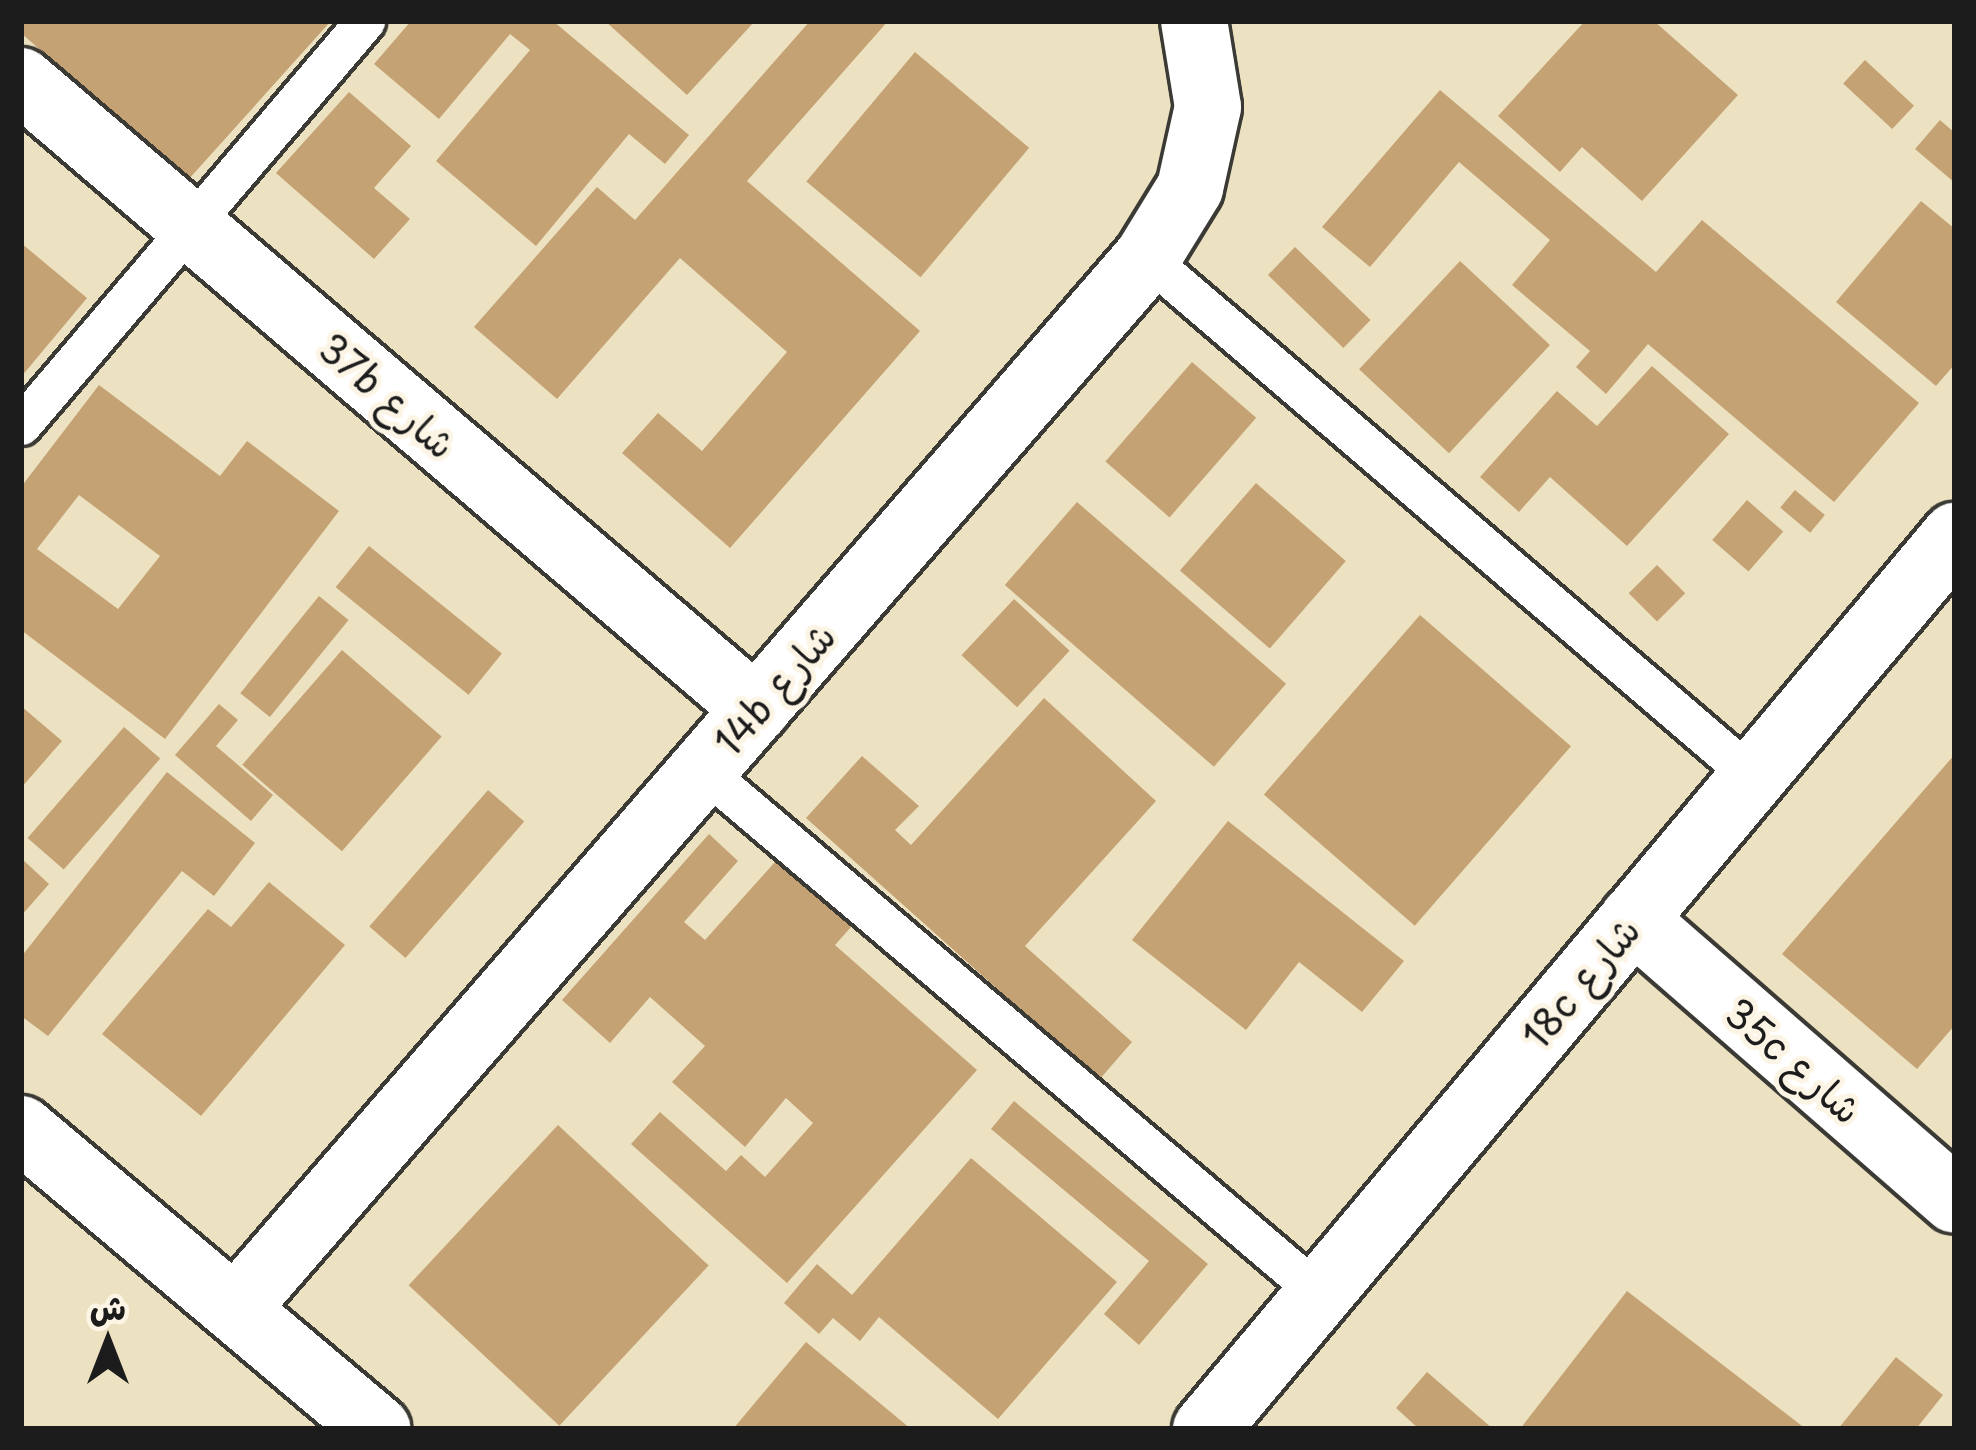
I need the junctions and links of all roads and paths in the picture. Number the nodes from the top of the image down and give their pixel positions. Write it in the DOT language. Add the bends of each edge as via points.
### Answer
graph roads {
  1 [pos="365,21"];
  2 [pos="1194,21"];
  3 [pos="21,81"];
  4 [pos="190,226"];
  5 [pos="1147,258"];
  6 [pos="21,424"];
  7 [pos="1955,536"];
  8 [pos="756,709"];
  9 [pos="703,770"];
  10 [pos="1754,776"];
  11 [pos="1633,919"];
  12 [pos="21,1129"];
  13 [pos="1955,1200"];
  14 [pos="1319,1294"];
  15 [pos="235,1309"];
  16 [pos="377,1429"];
  17 [pos="1207,1429"];
  1 -- 4 [label="lane"];
  2 -- 5 [label="street, 14b شارع" via="1208,107 1190,188"];
  3 -- 4 [label="street, 37b شارع"];
  4 -- 6 [label="lane"];
  4 -- 8 [label="street, 37b شارع"];
  5 -- 8 [label="street, 14b شارع"];
  5 -- 10 [label="lane"];
  7 -- 10 [label="street, 18c شارع"];
  8 -- 9 [label="street, 14b شارع"];
  9 -- 14 [label="lane"];
  9 -- 15 [label="street, 14b شارع"];
  10 -- 11 [label="street, 18c شارع"];
  11 -- 13 [label="street, 35c شارع"];
  11 -- 14 [label="street, 18c شارع"];
  12 -- 15 [label="street"];
  14 -- 17 [label="street, 18c شارع"];
  15 -- 16 [label="street"];
}
